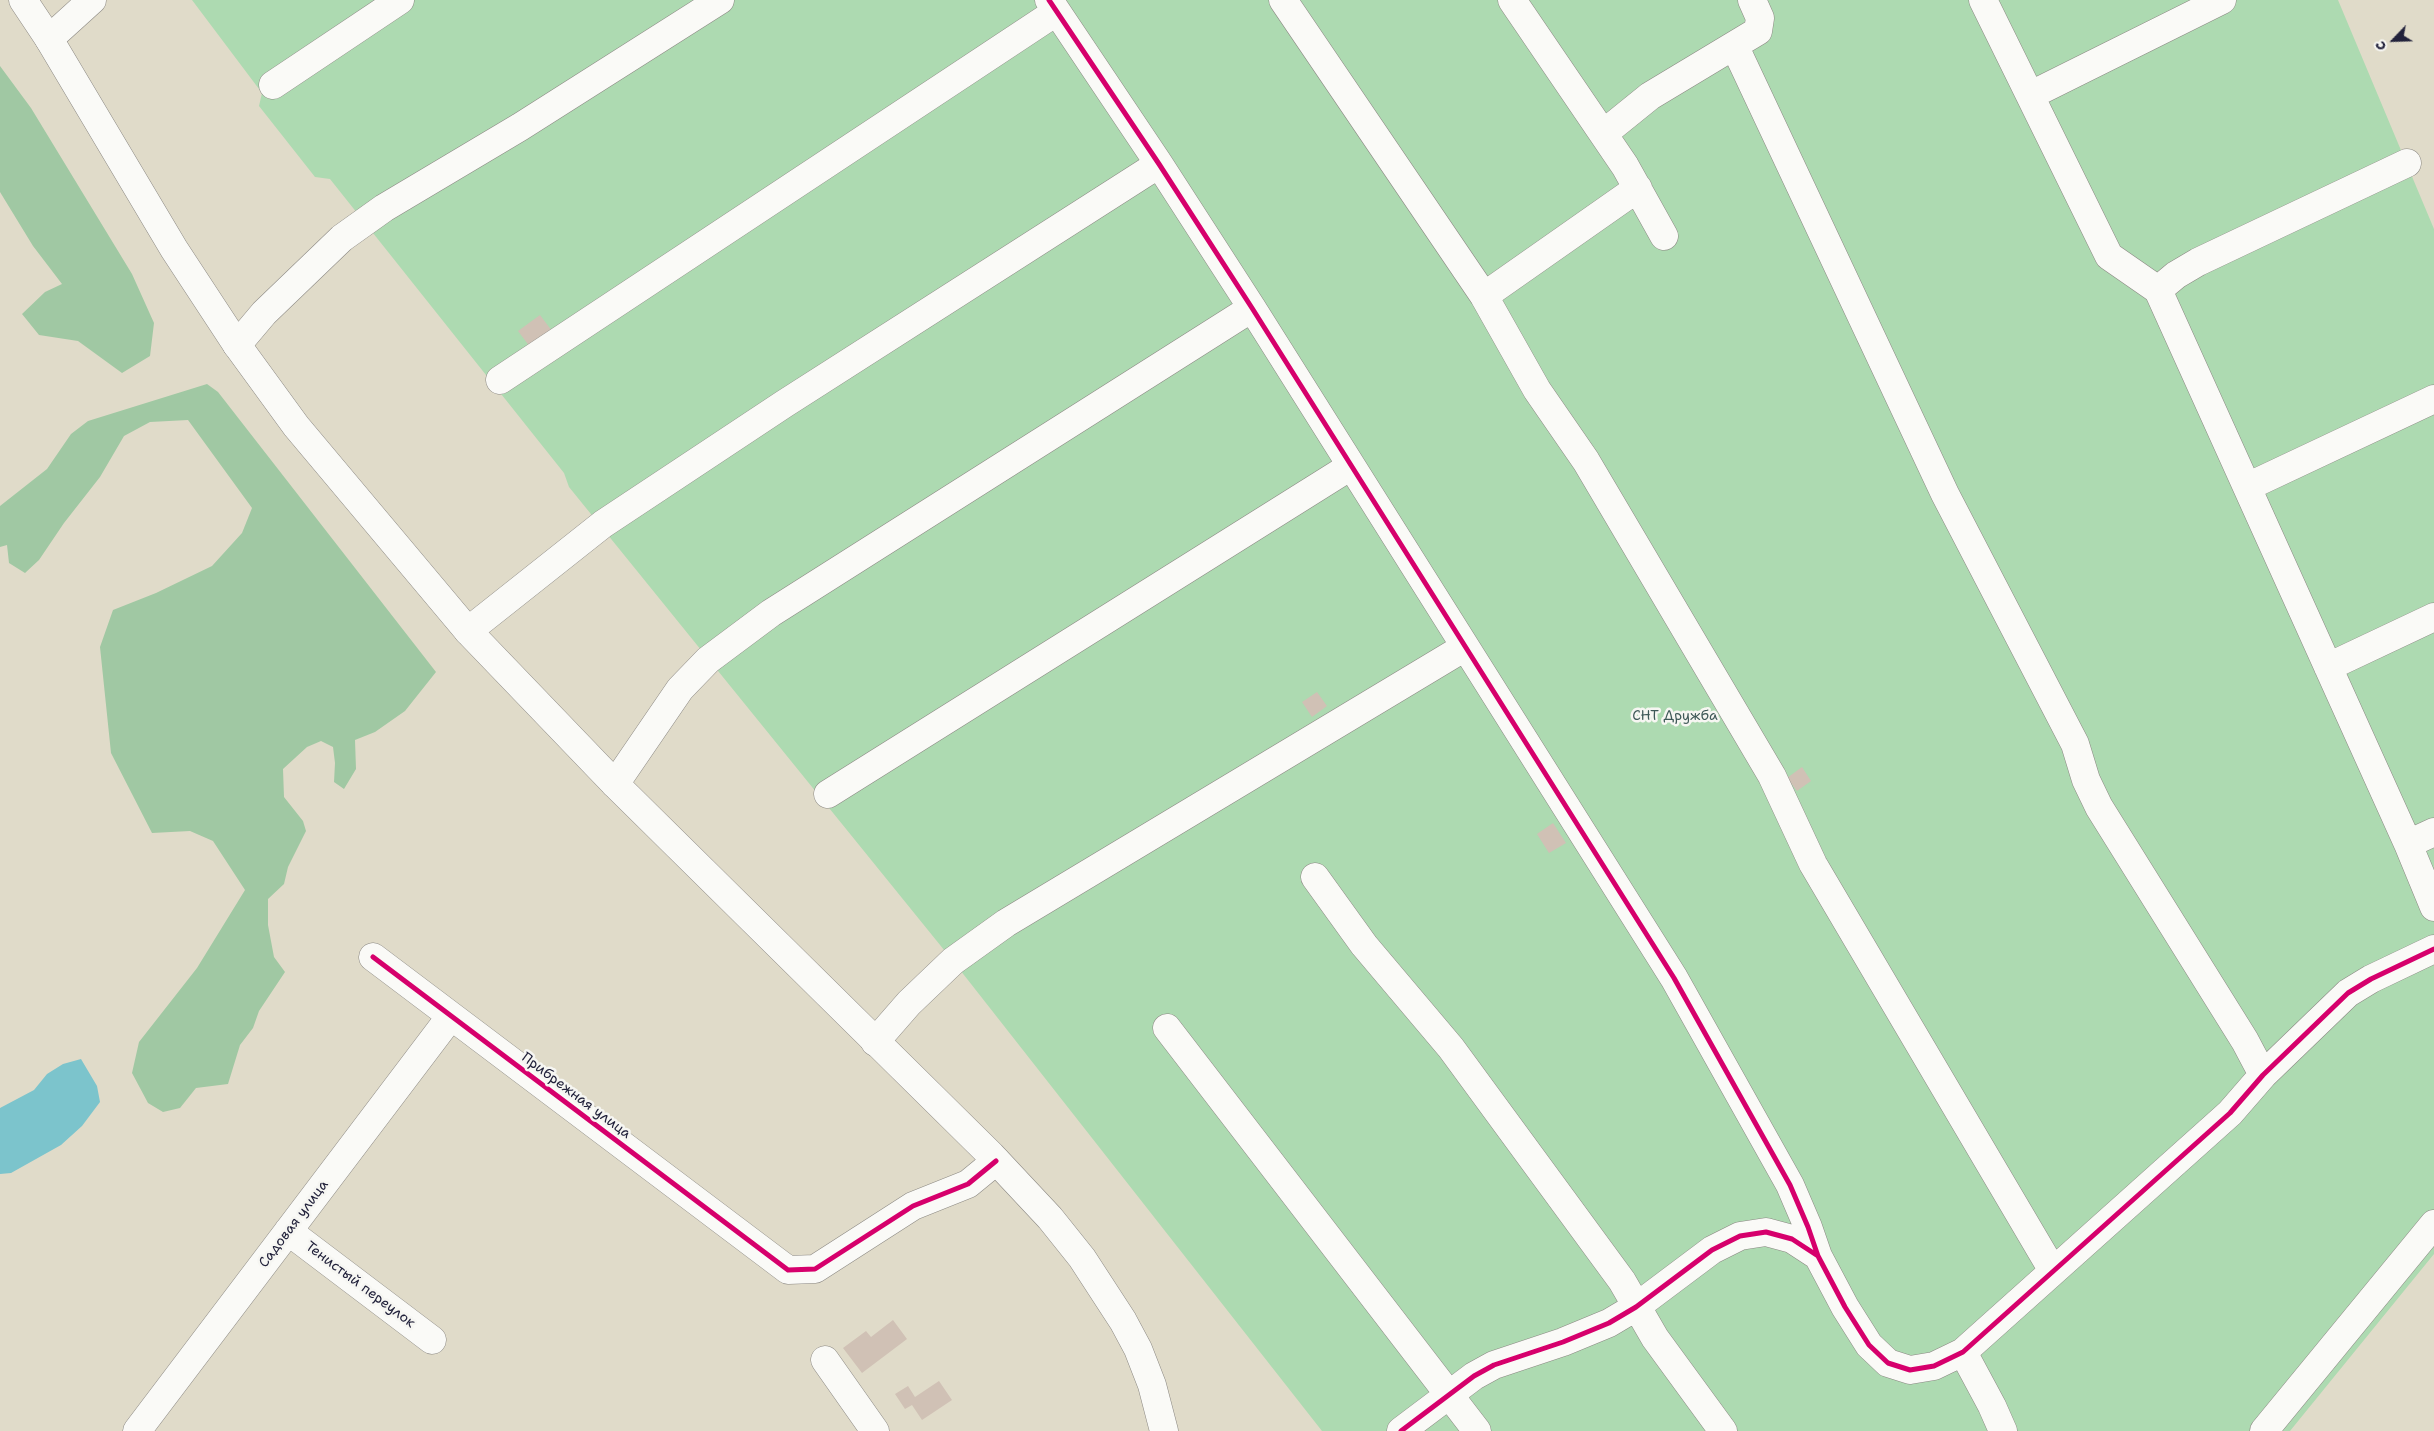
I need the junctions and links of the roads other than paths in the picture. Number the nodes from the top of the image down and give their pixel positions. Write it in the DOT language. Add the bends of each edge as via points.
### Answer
graph roads {
  1 [pos="23,0"];
  2 [pos="92,0"];
  3 [pos="400,0"];
  4 [pos="720,0"];
  5 [pos="1283,0"];
  6 [pos="1512,0"];
  7 [pos="1752,0"];
  8 [pos="1983,0"];
  9 [pos="2222,0"];
  10 [pos="1053,6"];
  11 [pos="49,39"];
  12 [pos="1735,47"];
  13 [pos="273,84"];
  14 [pos="2031,94"];
  15 [pos="1604,134"];
  16 [pos="2407,163"];
  17 [pos="1159,164"];
  18 [pos="1638,188"];
  19 [pos="1664,236"];
  20 [pos="2158,290"];
  21 [pos="1484,296"];
  22 [pos="1252,308"];
  23 [pos="237,345"];
  24 [pos="500,380"];
  25 [pos="2434,400"];
  26 [pos="1351,466"];
  27 [pos="2247,487"];
  28 [pos="2434,617"];
  29 [pos="468,631"];
  30 [pos="1465,647"];
  31 [pos="2328,667"];
  32 [pos="615,784"];
  33 [pos="828,794"];
  34 [pos="2434,832"];
  35 [pos="2408,844"];
  36 [pos="1314,877"];
  37 [pos="2434,907"];
  38 [pos="2434,949"];
  39 [pos="373,957"];
  40 [pos="452,1016"];
  41 [pos="1167,1028"];
  42 [pos="875,1042"];
  43 [pos="2263,1075"];
  44 [pos="996,1161"];
  45 [pos="2434,1224"];
  46 [pos="288,1231"];
  47 [pos="1818,1256"];
  48 [pos="2052,1271"];
  49 [pos="1636,1307"];
  50 [pos="432,1340"];
  51 [pos="1963,1352"];
  52 [pos="825,1360"];
  53 [pos="1449,1395"];
  54 [pos="137,1431"];
  55 [pos="875,1431"];
  56 [pos="1164,1431"];
  57 [pos="1401,1431"];
  58 [pos="1477,1431"];
  59 [pos="1724,1431"];
  60 [pos="2002,1431"];
  61 [pos="2264,1431"];
  1 -- 11 [label="street"];
  2 -- 11 [label="street"];
  3 -- 13 [label="street"];
  4 -- 23 [label="street" via="520,127 384,208 342,238 264,313"];
  5 -- 21 [label="street"];
  6 -- 15 [label="street"];
  7 -- 12 [label="street" via="1760,18 1758,31"];
  8 -- 14 [label="street"];
  9 -- 14 [label="street"];
  10 -- 17 [label="street"];
  10 -- 24 [label="street"];
  11 -- 23 [label="street" via="174,249"];
  12 -- 15 [label="street" via="1681,75"];
  12 -- 43 [label="street" via="1945,494 2075,744 2086,780 2099,807"];
  14 -- 20 [label="street" via="2109,256"];
  15 -- 18 [label="street"];
  16 -- 20 [label="street" via="2198,262 2176,274"];
  17 -- 22 [label="street"];
  17 -- 29 [label="street" via="792,398 603,524"];
  18 -- 19 [label="street"];
  18 -- 21 [label="street"];
  20 -- 27 [label="street"];
  21 -- 48 [label="street" via="1537,390 1586,461 1772,776 1813,864"];
  22 -- 26 [label="street"];
  22 -- 32 [label="street" via="771,613 708,660 680,688"];
  23 -- 29 [label="street" via="296,426"];
  25 -- 27 [label="street"];
  26 -- 30 [label="street"];
  26 -- 33 [label="street"];
  27 -- 31 [label="street"];
  28 -- 31 [label="street"];
  29 -- 32 [label="street"];
  30 -- 42 [label="street" via="1006,923 953,961 908,1003"];
  30 -- 47 [label="street" via="1674,978 1790,1185"];
  31 -- 35 [label="street"];
  32 -- 42 [label="street"];
  34 -- 35 [label="street"];
  35 -- 37 [label="street"];
  36 -- 49 [label="street" via="1364,945 1452,1048 1622,1281"];
  38 -- 43 [label="street" via="2371,978 2348,993"];
  39 -- 40 [label="street, Прибрежная улица"];
  40 -- 44 [label="street, Прибрежная улица" via="788,1270 815,1269 913,1206 968,1184"];
  40 -- 46 [label="street, Садовая улица"];
  41 -- 53 [label="street"];
  42 -- 44 [label="street"];
  43 -- 48 [label="street" via="2230,1113"];
  44 -- 56 [label="street" via="1082,1258 1118,1313 1138,1349"];
  45 -- 61 [label="street"];
  46 -- 50 [label="street, Тенистый переулок"];
  46 -- 54 [label="street, Садовая улица"];
  47 -- 49 [label="street" via="1792,1239 1766,1232 1740,1236 1712,1250"];
  47 -- 51 [label="street" via="1869,1345 1888,1363 1910,1370 1934,1366"];
  48 -- 51 [label="street"];
  49 -- 53 [label="street" via="1609,1323 1563,1342 1494,1365"];
  49 -- 59 [label="street"];
  51 -- 60 [label="street"];
  52 -- 55 [label="street"];
  53 -- 57 [label="street"];
  53 -- 58 [label="street"];
}
